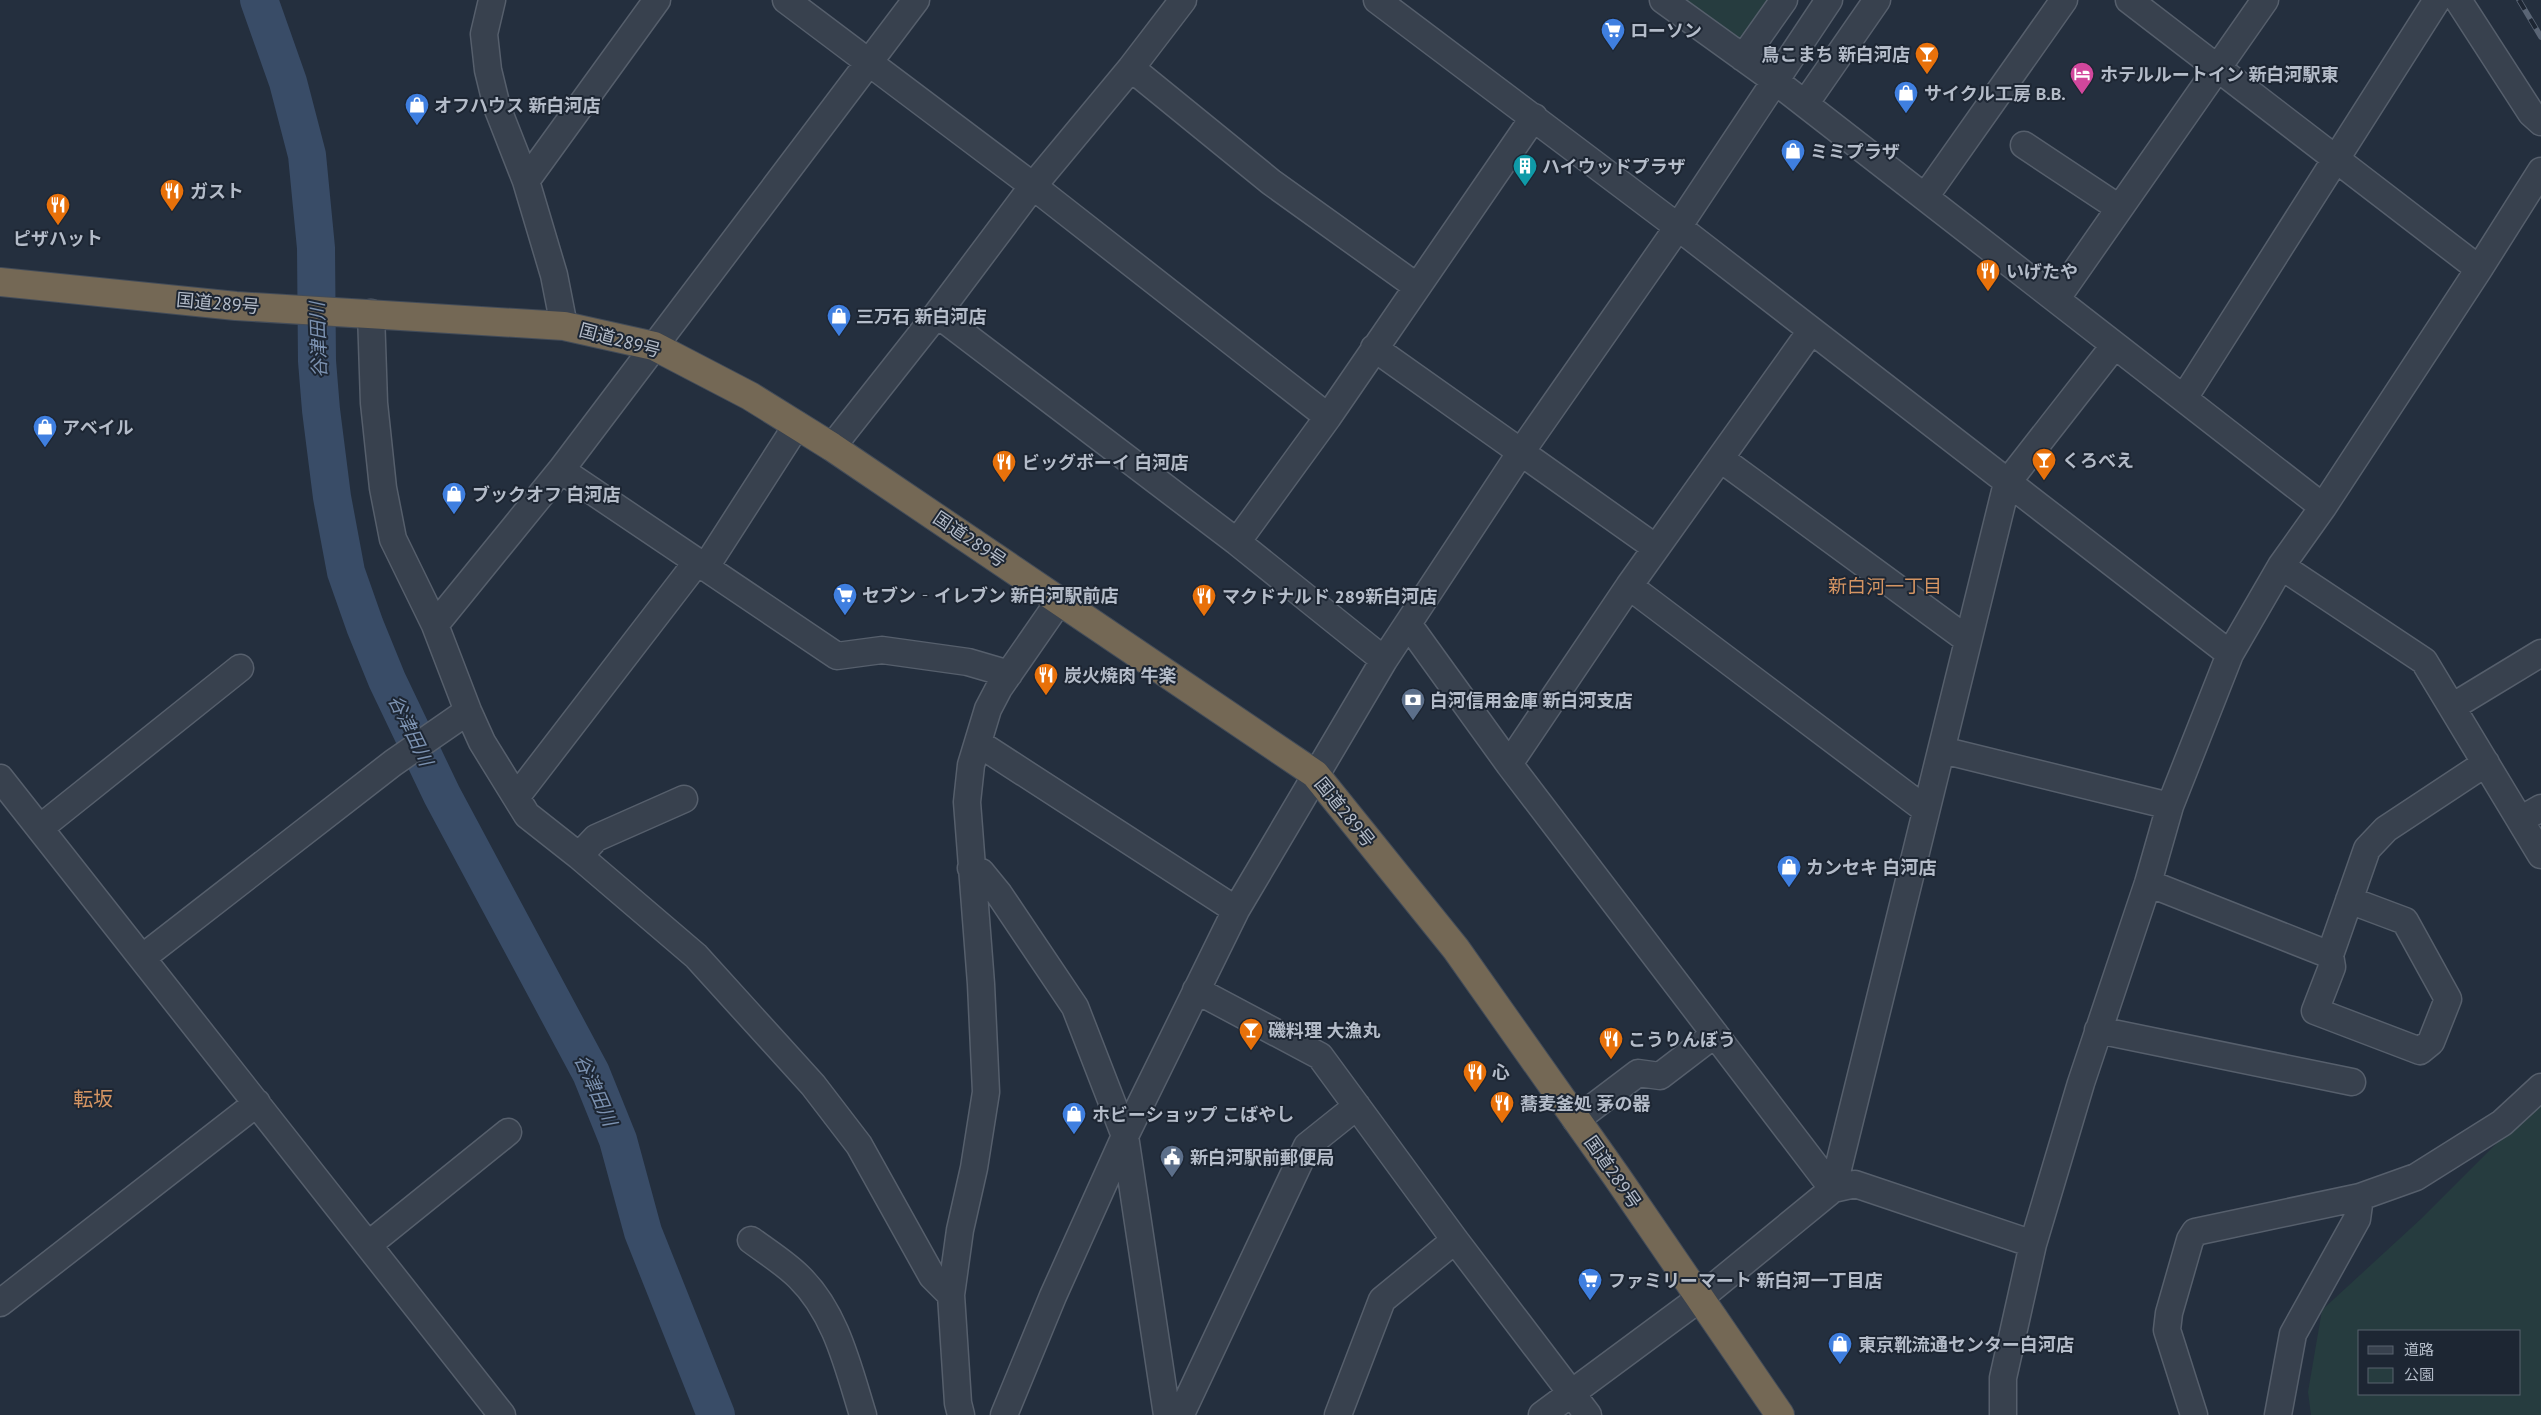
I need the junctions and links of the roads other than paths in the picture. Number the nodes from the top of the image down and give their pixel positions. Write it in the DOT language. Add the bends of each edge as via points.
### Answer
graph roads {
  1 [pos="492,0"];
  2 [pos="657,0"];
  3 [pos="786,0"];
  4 [pos="916,0"];
  5 [pos="1183,0"];
  6 [pos="1377,0"];
  7 [pos="1663,0"];
  8 [pos="1784,0"];
  9 [pos="1829,0"];
  10 [pos="1877,0"];
  11 [pos="2064,0"];
  12 [pos="2129,0"];
  13 [pos="2265,0"];
  14 [pos="2437,0"];
  15 [pos="2458,0"];
  16 [pos="1743,58"];
  17 [pos="868,64"];
  18 [pos="2217,66"];
  19 [pos="1131,68"];
  20 [pos="1774,80"];
  21 [pos="1805,104"];
  22 [pos="1534,117"];
  23 [pos="2541,122"];
  24 [pos="2024,144"];
  25 [pos="2337,159"];
  26 [pos="2541,171"];
  27 [pos="526,181"];
  28 [pos="1033,186"];
  29 [pos="1926,197"];
  30 [pos="2119,208"];
  31 [pos="1678,227"];
  32 [pos="2479,269"];
  33 [pos="0,282"];
  34 [pos="1416,286"];
  35 [pos="2057,298"];
  36 [pos="365,313"];
  37 [pos="937,314"];
  38 [pos="564,326"];
  39 [pos="1810,331"];
  40 [pos="654,346"];
  41 [pos="2114,346"];
  42 [pos="1374,348"];
  43 [pos="2184,398"];
  44 [pos="1328,417"];
  45 [pos="797,425"];
  46 [pos="832,446"];
  47 [pos="1522,452"];
  48 [pos="1721,460"];
  49 [pos="561,470"];
  50 [pos="2007,483"];
  51 [pos="2323,506"];
  52 [pos="1237,542"];
  53 [pos="1656,548"];
  54 [pos="701,565"];
  55 [pos="2281,566"];
  56 [pos="1629,586"];
  57 [pos="1060,600"];
  58 [pos="1408,624"];
  59 [pos="435,625"];
  60 [pos="1968,640"];
  61 [pos="2541,653"];
  62 [pos="2230,654"];
  63 [pos="1384,660"];
  64 [pos="240,668"];
  65 [pos="1008,674"];
  66 [pos="2452,707"];
  67 [pos="460,718"];
  68 [pos="978,743"];
  69 [pos="1942,750"];
  70 [pos="2486,763"];
  71 [pos="1510,764"];
  72 [pos="1315,774"];
  73 [pos="0,778"];
  74 [pos="517,796"];
  75 [pos="684,799"];
  76 [pos="2170,806"];
  77 [pos="1926,810"];
  78 [pos="2531,814"];
  79 [pos="40,828"];
  80 [pos="2541,855"];
  81 [pos="579,856"];
  82 [pos="971,868"];
  83 [pos="2148,883"];
  84 [pos="2349,900"];
  85 [pos="1236,910"];
  86 [pos="2330,955"];
  87 [pos="142,958"];
  88 [pos="1196,990"];
  89 [pos="2098,1030"];
  90 [pos="1715,1034"];
  91 [pos="2352,1082"];
  92 [pos="2541,1086"];
  93 [pos="257,1103"];
  94 [pos="1357,1106"];
  95 [pos="1576,1120"];
  96 [pos="508,1132"];
  97 [pos="1125,1136"];
  98 [pos="1833,1189"];
  99 [pos="2360,1197"];
  100 [pos="751,1240"];
  101 [pos="1455,1240"];
  102 [pos="2033,1244"];
  103 [pos="368,1245"];
  104 [pos="951,1294"];
  105 [pos="1700,1298"];
  106 [pos="0,1303"];
  107 [pos="1571,1392"];
  108 [pos="502,1415"];
  109 [pos="863,1415"];
  110 [pos="961,1415"];
  111 [pos="1004,1415"];
  112 [pos="1167,1415"];
  113 [pos="1175,1415"];
  114 [pos="1338,1415"];
  115 [pos="1542,1415"];
  116 [pos="1588,1415"];
  117 [pos="1780,1415"];
  118 [pos="2003,1415"];
  119 [pos="2194,1415"];
  120 [pos="2278,1415"];
  1 -- 27 [label="street" via="484,34 488,70 497,107"];
  2 -- 27 [label="street"];
  3 -- 17 [label="street"];
  4 -- 17 [label="street"];
  5 -- 19 [label="street"];
  6 -- 22 [label="street"];
  7 -- 16 [label="street"];
  8 -- 16 [label="street"];
  9 -- 20 [label="street"];
  10 -- 21 [label="street"];
  11 -- 29 [label="street"];
  12 -- 18 [label="street"];
  13 -- 18 [label="street"];
  14 -- 25 [label="street"];
  15 -- 23 [label="street" via="2531,113"];
  16 -- 20 [label="street"];
  17 -- 28 [label="street"];
  17 -- 40 [label="street"];
  18 -- 25 [label="street"];
  18 -- 30 [label="street"];
  19 -- 28 [label="street"];
  19 -- 34 [label="street" via="1271,182"];
  20 -- 21 [label="street"];
  20 -- 31 [label="street"];
  21 -- 29 [label="street"];
  22 -- 31 [label="street"];
  22 -- 34 [label="street"];
  24 -- 30 [label="street"];
  25 -- 32 [label="street"];
  25 -- 43 [label="street"];
  26 -- 32 [label="street"];
  27 -- 38 [label="street" via="554,276"];
  28 -- 37 [label="street"];
  28 -- 44 [label="street"];
  29 -- 35 [label="street"];
  30 -- 35 [label="street"];
  31 -- 39 [label="street"];
  31 -- 47 [label="street"];
  32 -- 51 [label="street"];
  33 -- 36 [label="highway, 国道289号" via="236,306"];
  34 -- 42 [label="street"];
  35 -- 41 [label="street"];
  36 -- 38 [label="highway, 国道289号"];
  36 -- 59 [label="street" via="383,488 393,539"];
  37 -- 46 [label="street"];
  37 -- 52 [label="street"];
  38 -- 40 [label="highway, 国道289号"];
  39 -- 48 [label="street"];
  39 -- 50 [label="street"];
  40 -- 45 [label="highway, 国道289号" via="750,396"];
  40 -- 49 [label="street"];
  41 -- 43 [label="street"];
  41 -- 50 [label="street"];
  42 -- 44 [label="street"];
  42 -- 47 [label="street"];
  43 -- 51 [label="street"];
  44 -- 52 [label="street"];
  45 -- 46 [label="highway, 国道289号"];
  45 -- 54 [label="street"];
  46 -- 57 [label="highway, 国道289号"];
  47 -- 53 [label="street"];
  47 -- 58 [label="street"];
  48 -- 53 [label="street"];
  48 -- 60 [label="street"];
  49 -- 54 [label="street"];
  49 -- 59 [label="street"];
  50 -- 60 [label="street"];
  50 -- 62 [label="street"];
  51 -- 55 [label="street"];
  52 -- 63 [label="street"];
  53 -- 56 [label="street"];
  54 -- 65 [label="street" via="837,656 882,650 968,662"];
  54 -- 74 [label="street"];
  55 -- 62 [label="street"];
  55 -- 66 [label="street" via="2424,661"];
  56 -- 71 [label="street"];
  56 -- 77 [label="street"];
  57 -- 65 [label="street"];
  57 -- 72 [label="highway, 国道289号"];
  58 -- 63 [label="street"];
  58 -- 71 [label="street"];
  59 -- 67 [label="street"];
  60 -- 69 [label="street"];
  61 -- 66 [label="street"];
  62 -- 76 [label="street"];
  63 -- 72 [label="street"];
  64 -- 79 [label="street"];
  65 -- 68 [label="street" via="988,710"];
  66 -- 70 [label="street"];
  67 -- 74 [label="street" via="482,742"];
  67 -- 87 [label="street" via="393,763"];
  68 -- 82 [label="street" via="966,802"];
  68 -- 85 [label="street"];
  69 -- 76 [label="street"];
  69 -- 77 [label="street"];
  70 -- 78 [label="street"];
  70 -- 84 [label="street" via="2386,829 2368,850"];
  71 -- 90 [label="street"];
  72 -- 85 [label="street"];
  72 -- 95 [label="highway, 国道289号" via="1456,949"];
  73 -- 79 [label="street"];
  74 -- 81 [label="street" via="527,815"];
  75 -- 81 [label="street" via="596,838"];
  76 -- 83 [label="street"];
  77 -- 98 [label="street"];
  78 -- 80 [label="street"];
  79 -- 87 [label="street"];
  81 -- 104 [label="street" via="696,956 814,1085 859,1145 932,1276"];
  82 -- 97 [label="street" via="981,872 999,894 1076,1007"];
  82 -- 104 [label="street" via="986,1092"];
  83 -- 86 [label="street"];
  83 -- 89 [label="street"];
  84 -- 86 [label="street"];
  84 -- 86 [label="street" via="2405,921 2448,999 2431,1042 2420,1051 2315,1011 2332,967"];
  85 -- 88 [label="street"];
  87 -- 93 [label="street"];
  88 -- 94 [label="street" via="1320,1056"];
  88 -- 97 [label="street"];
  89 -- 91 [label="street"];
  89 -- 102 [label="street"];
  90 -- 95 [label="street" via="1660,1076 1638,1073"];
  90 -- 98 [label="street"];
  92 -- 99 [label="street" via="2502,1124 2416,1177"];
  93 -- 103 [label="street"];
  93 -- 106 [label="street"];
  94 -- 101 [label="street"];
  94 -- 113 [label="street" via="1307,1146 1181,1414"];
  95 -- 105 [label="highway, 国道289号"];
  96 -- 103 [label="street"];
  97 -- 111 [label="street"];
  97 -- 112 [label="street"];
  98 -- 102 [label="street" via="1855,1184"];
  98 -- 105 [label="street"];
  99 -- 119 [label="street" via="2195,1232 2190,1240 2166,1330"];
  99 -- 120 [label="street" via="2357,1219 2293,1334"];
  100 -- 109 [label="street" via="799,1278 820,1302 847,1362"];
  101 -- 107 [label="street"];
  101 -- 114 [label="street" via="1382,1300"];
  102 -- 118 [label="street" via="2003,1378"];
  103 -- 108 [label="street"];
  104 -- 110 [label="street"];
  105 -- 107 [label="street"];
  105 -- 117 [label="highway, 国道289号"];
  107 -- 115 [label="street"];
  107 -- 116 [label="street"];
}
